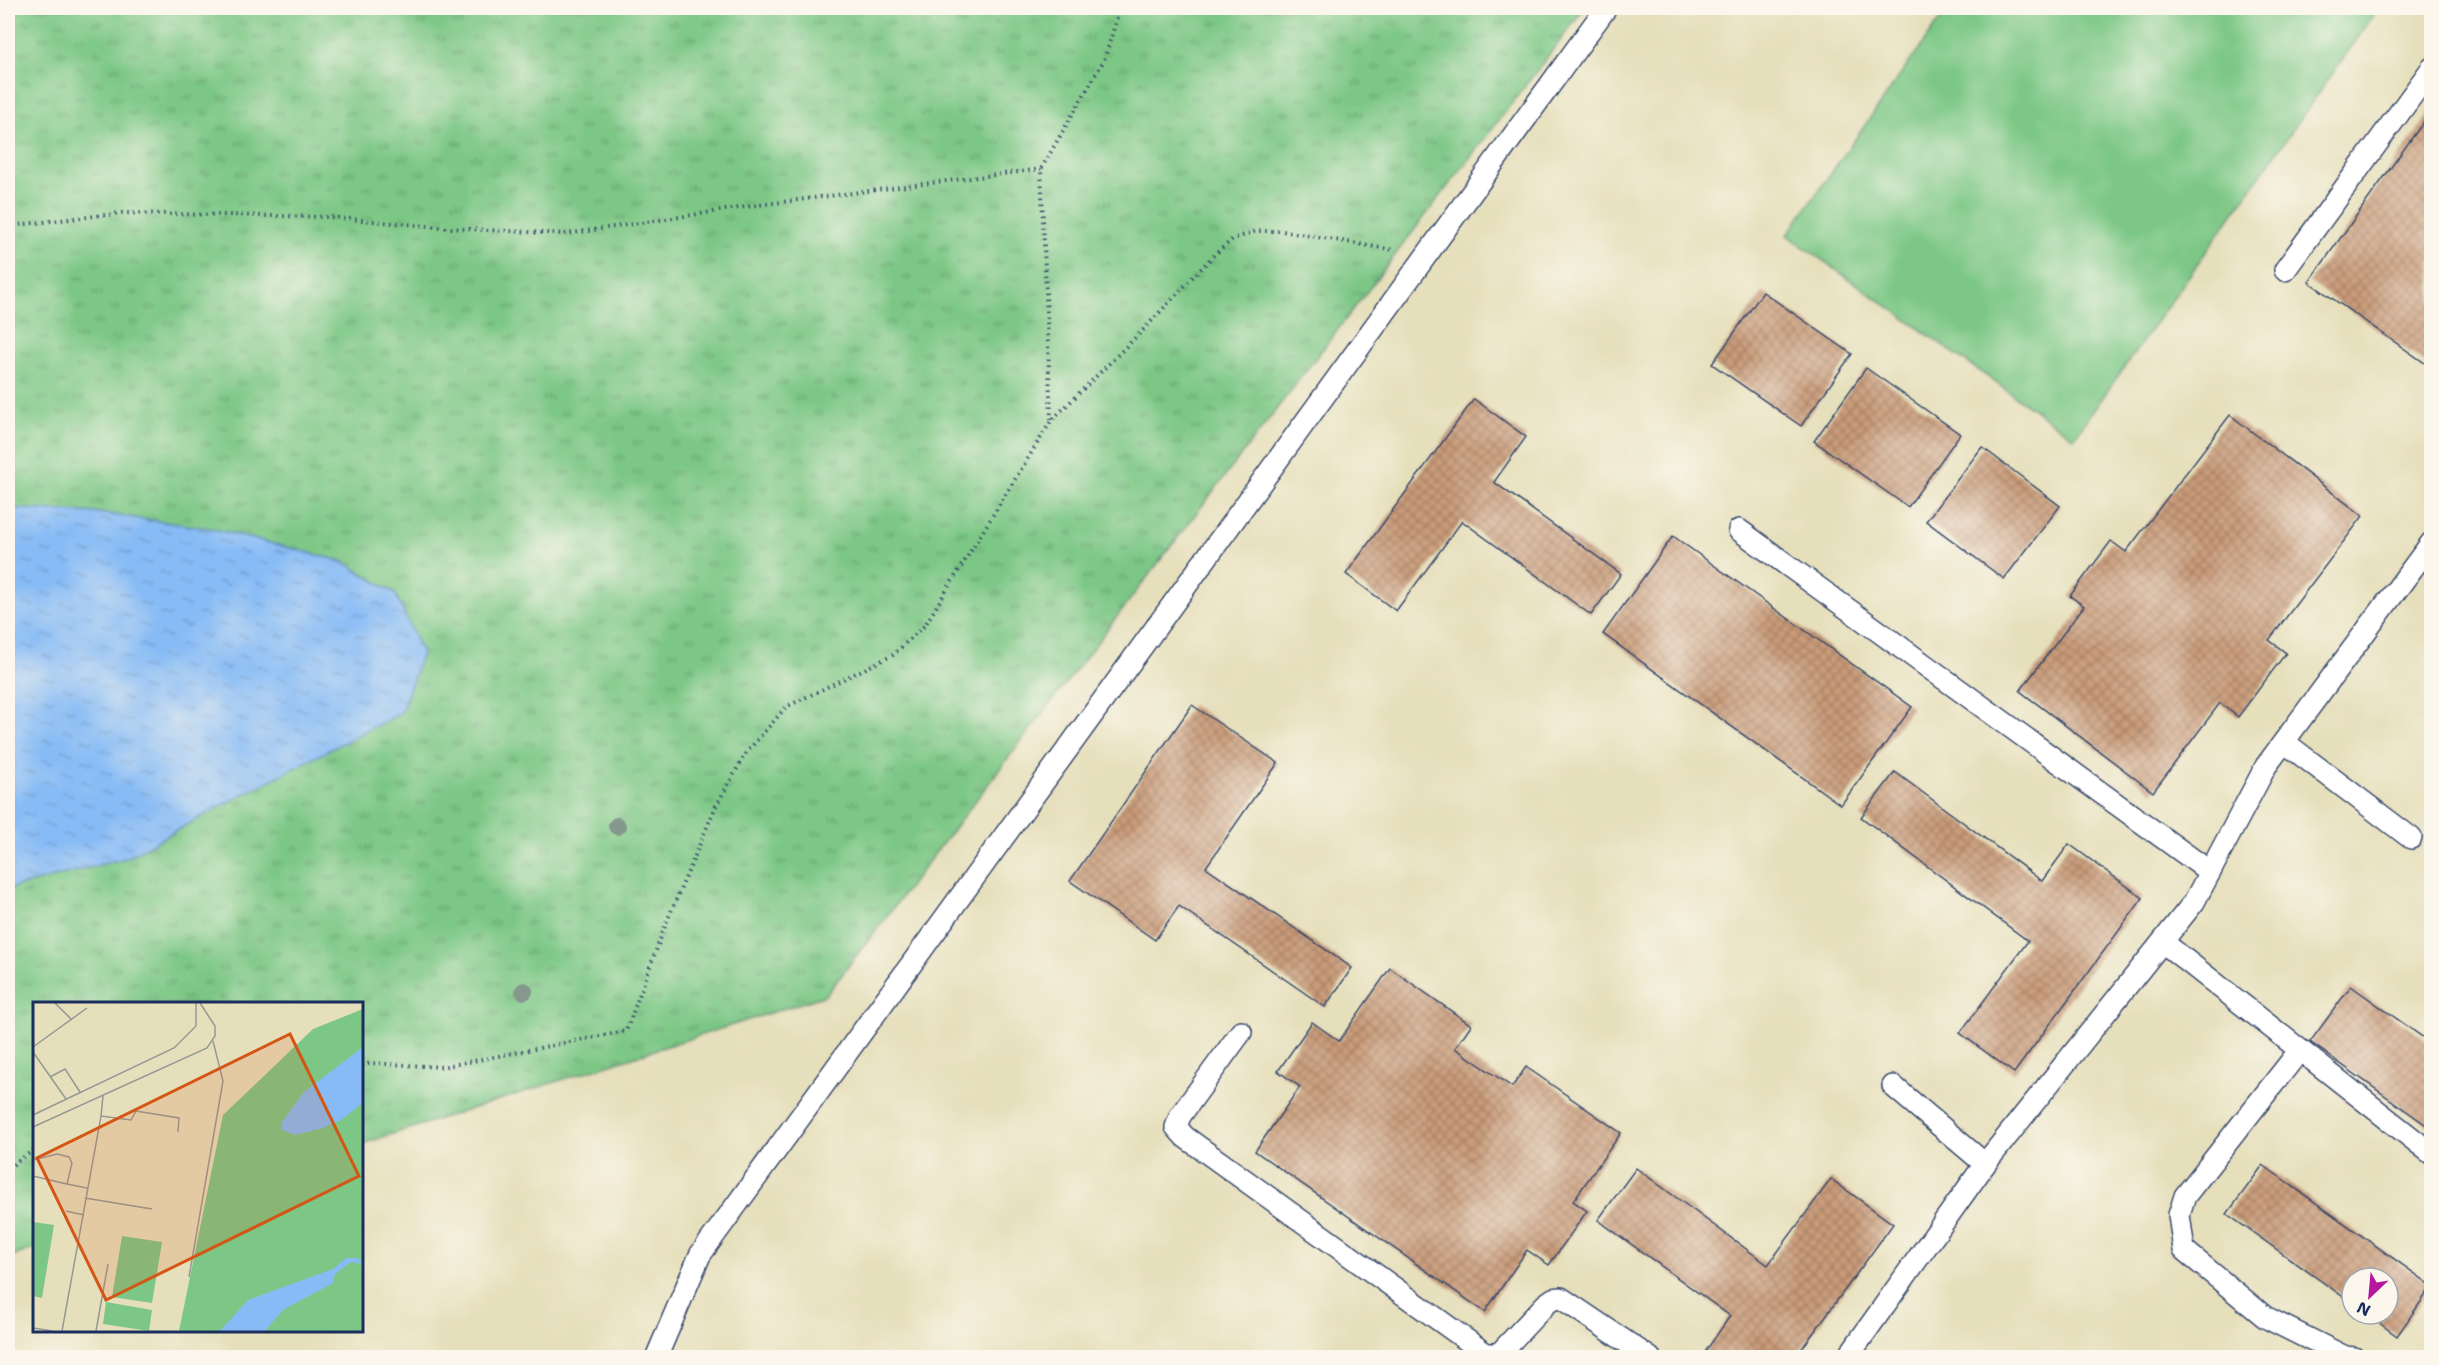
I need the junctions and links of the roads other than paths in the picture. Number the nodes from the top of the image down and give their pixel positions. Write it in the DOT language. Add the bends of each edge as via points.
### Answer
graph roads {
  1 [pos="1606,8"];
  2 [pos="2432,68"];
  3 [pos="2285,270"];
  4 [pos="1739,530"];
  5 [pos="2432,542"];
  6 [pos="2284,742"];
  7 [pos="2410,838"];
  8 [pos="2210,872"];
  9 [pos="2164,943"];
  10 [pos="1241,1032"];
  11 [pos="2300,1050"];
  12 [pos="1893,1086"];
  13 [pos="2432,1154"];
  14 [pos="1985,1164"];
  15 [pos="656,1358"];
  16 [pos="1650,1358"];
  17 [pos="1847,1358"];
  18 [pos="2354,1358"];
  1 -- 15 [label="lane" via="700,1255"];
  2 -- 3 [label="lane"];
  4 -- 8 [label="lane"];
  5 -- 6 [label="lane"];
  6 -- 7 [label="lane"];
  6 -- 8 [label="lane" via="2266,766"];
  8 -- 9 [label="lane"];
  9 -- 11 [label="lane"];
  9 -- 14 [label="lane"];
  10 -- 16 [label="lane" via="1180,1116 1176,1127 1185,1137 1486,1354 1499,1354 1546,1304 1561,1298"];
  11 -- 13 [label="lane"];
  11 -- 18 [label="lane" via="2185,1196 2179,1215 2184,1250 2265,1317"];
  12 -- 14 [label="lane"];
  14 -- 17 [label="lane"];
}
